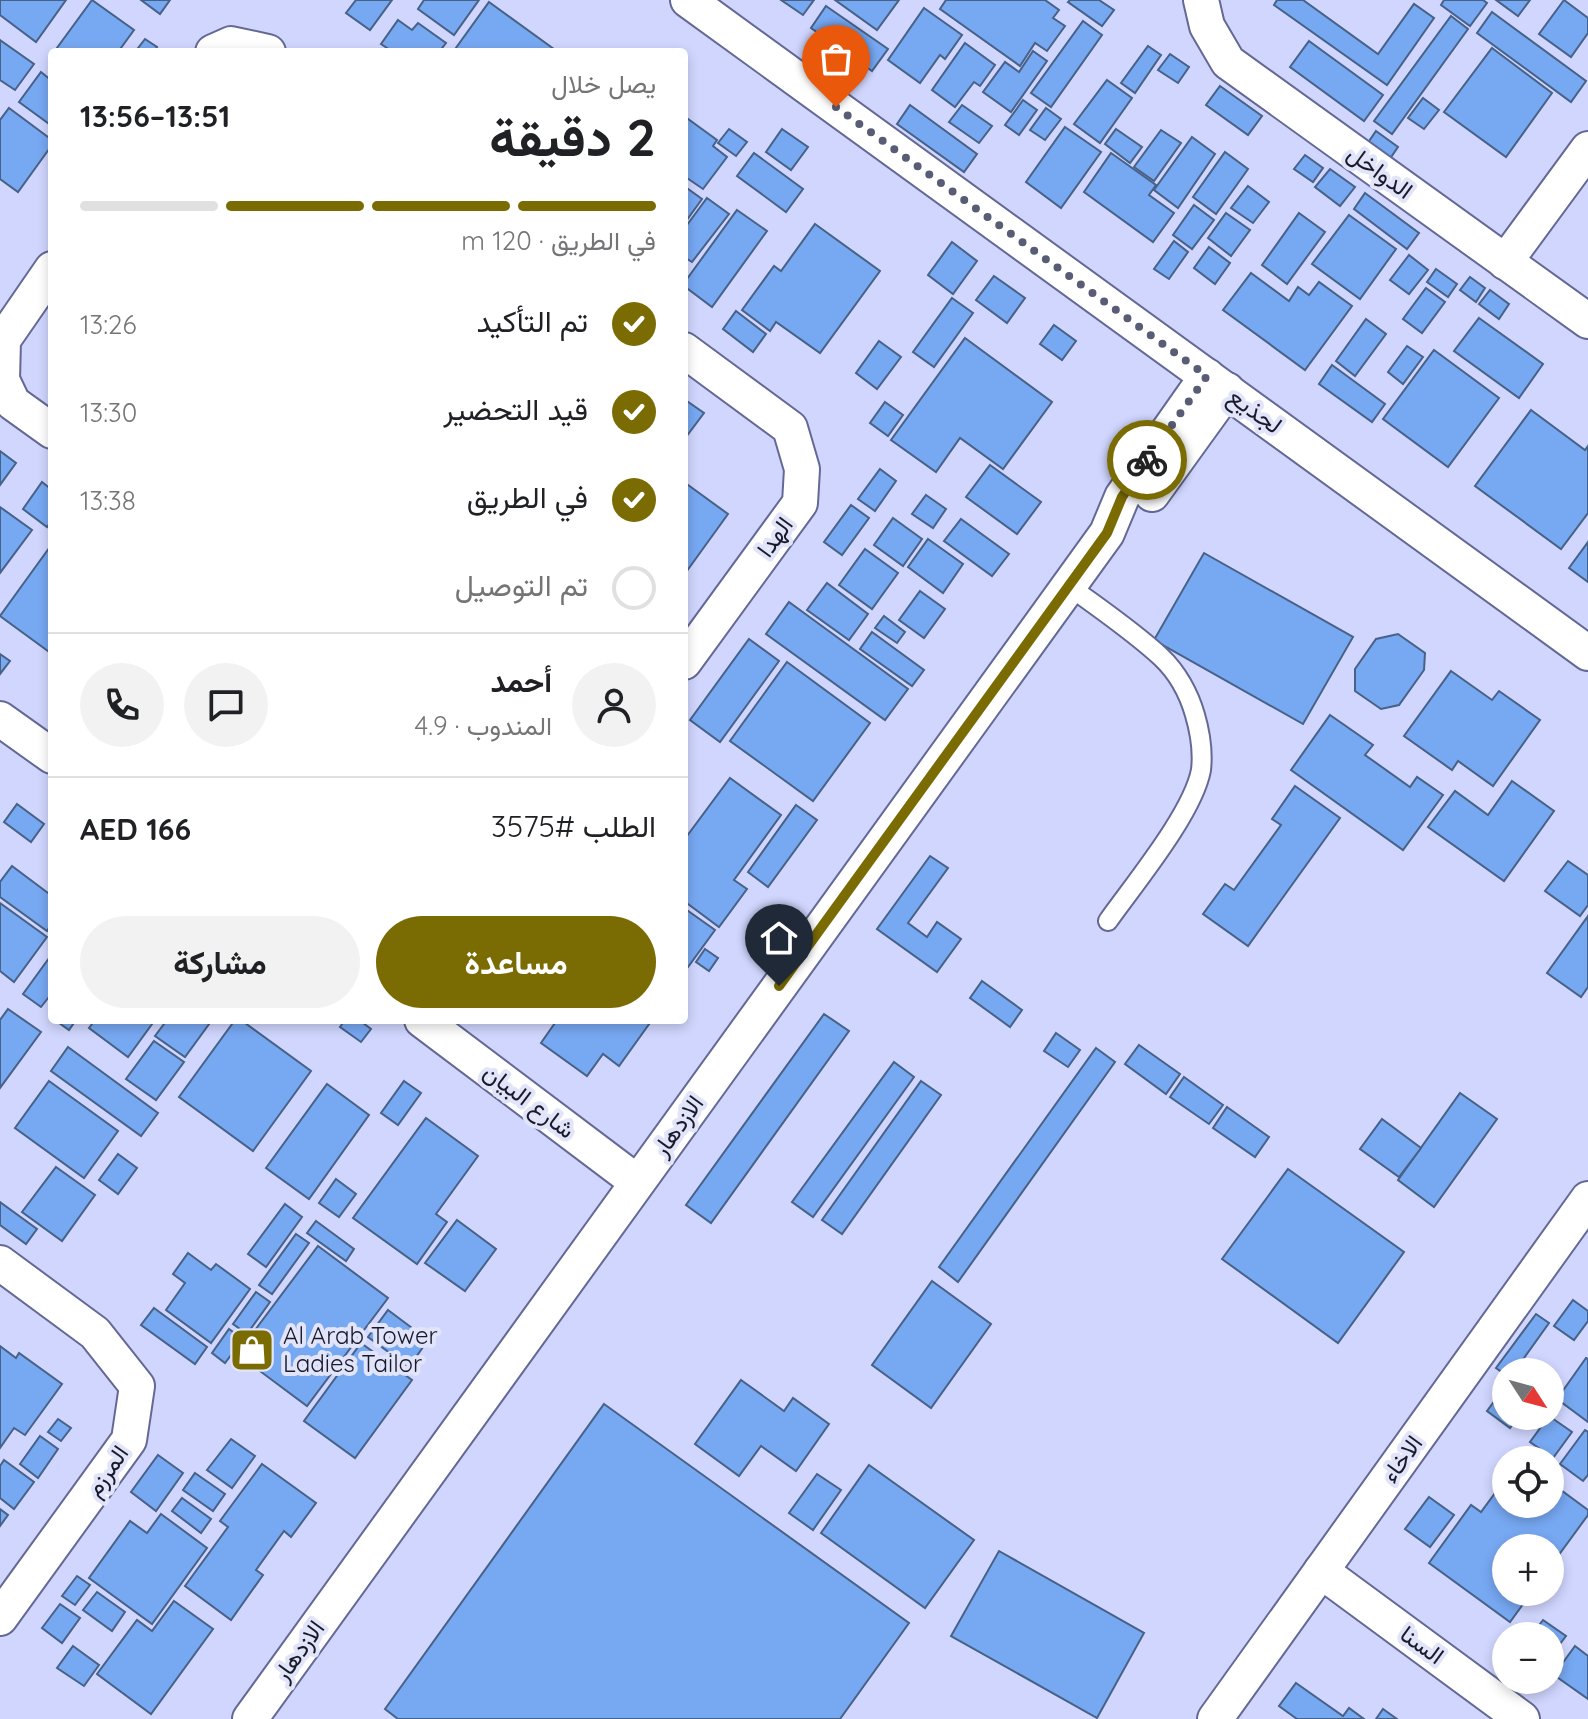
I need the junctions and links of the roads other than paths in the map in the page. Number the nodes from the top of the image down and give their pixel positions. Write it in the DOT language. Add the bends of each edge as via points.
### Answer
graph roads {
  1 [pos="688,0"];
  2 [pos="1201,0"];
  3 [pos="222,48"];
  4 [pos="250,48"];
  5 [pos="1588,149"];
  6 [pos="1505,262"];
  7 [pos="48,275"];
  8 [pos="1588,321"];
  9 [pos="688,353"];
  10 [pos="1217,383"];
  11 [pos="48,428"];
  12 [pos="1069,586"];
  13 [pos="1588,653"];
  14 [pos="688,657"];
  15 [pos="0,719"];
  16 [pos="48,753"];
  17 [pos="1108,921"];
  18 [pos="430,1024"];
  19 [pos="637,1182"];
  20 [pos="1588,1199"];
  21 [pos="0,1263"];
  22 [pos="1321,1571"];
  23 [pos="0,1618"];
  24 [pos="250,1719"];
  25 [pos="1215,1719"];
  26 [pos="1522,1719"];
  1 -- 10 [label="street, لجذيع"];
  2 -- 6 [label="street, الدواخل" via="1207,26 1228,62"];
  3 -- 4 [label="street"];
  5 -- 6 [label="street"];
  6 -- 8 [label="street, الدواخل"];
  7 -- 11 [label="street" via="3,340 2,380 13,403"];
  9 -- 14 [label="street, الهدا" via="790,428 802,469 800,503"];
  10 -- 12 [label="street, الازدهار" via="1122,497 1107,533"];
  10 -- 13 [label="street, لجذيع"];
  12 -- 17 [label="lane" via="1162,658 1176,675 1194,711 1201,747 1196,790"];
  12 -- 19 [label="street, الازدهار"];
  15 -- 16 [label="street"];
  18 -- 19 [label="street, شارع البيان"];
  19 -- 24 [label="street, الازدهار"];
  20 -- 22 [label="street, الاخاء"];
  21 -- 23 [label="street, المرزم" via="95,1333 137,1386 129,1440"];
  22 -- 25 [label="street, الاخاء"];
  22 -- 26 [label="street, السنا"];
}
